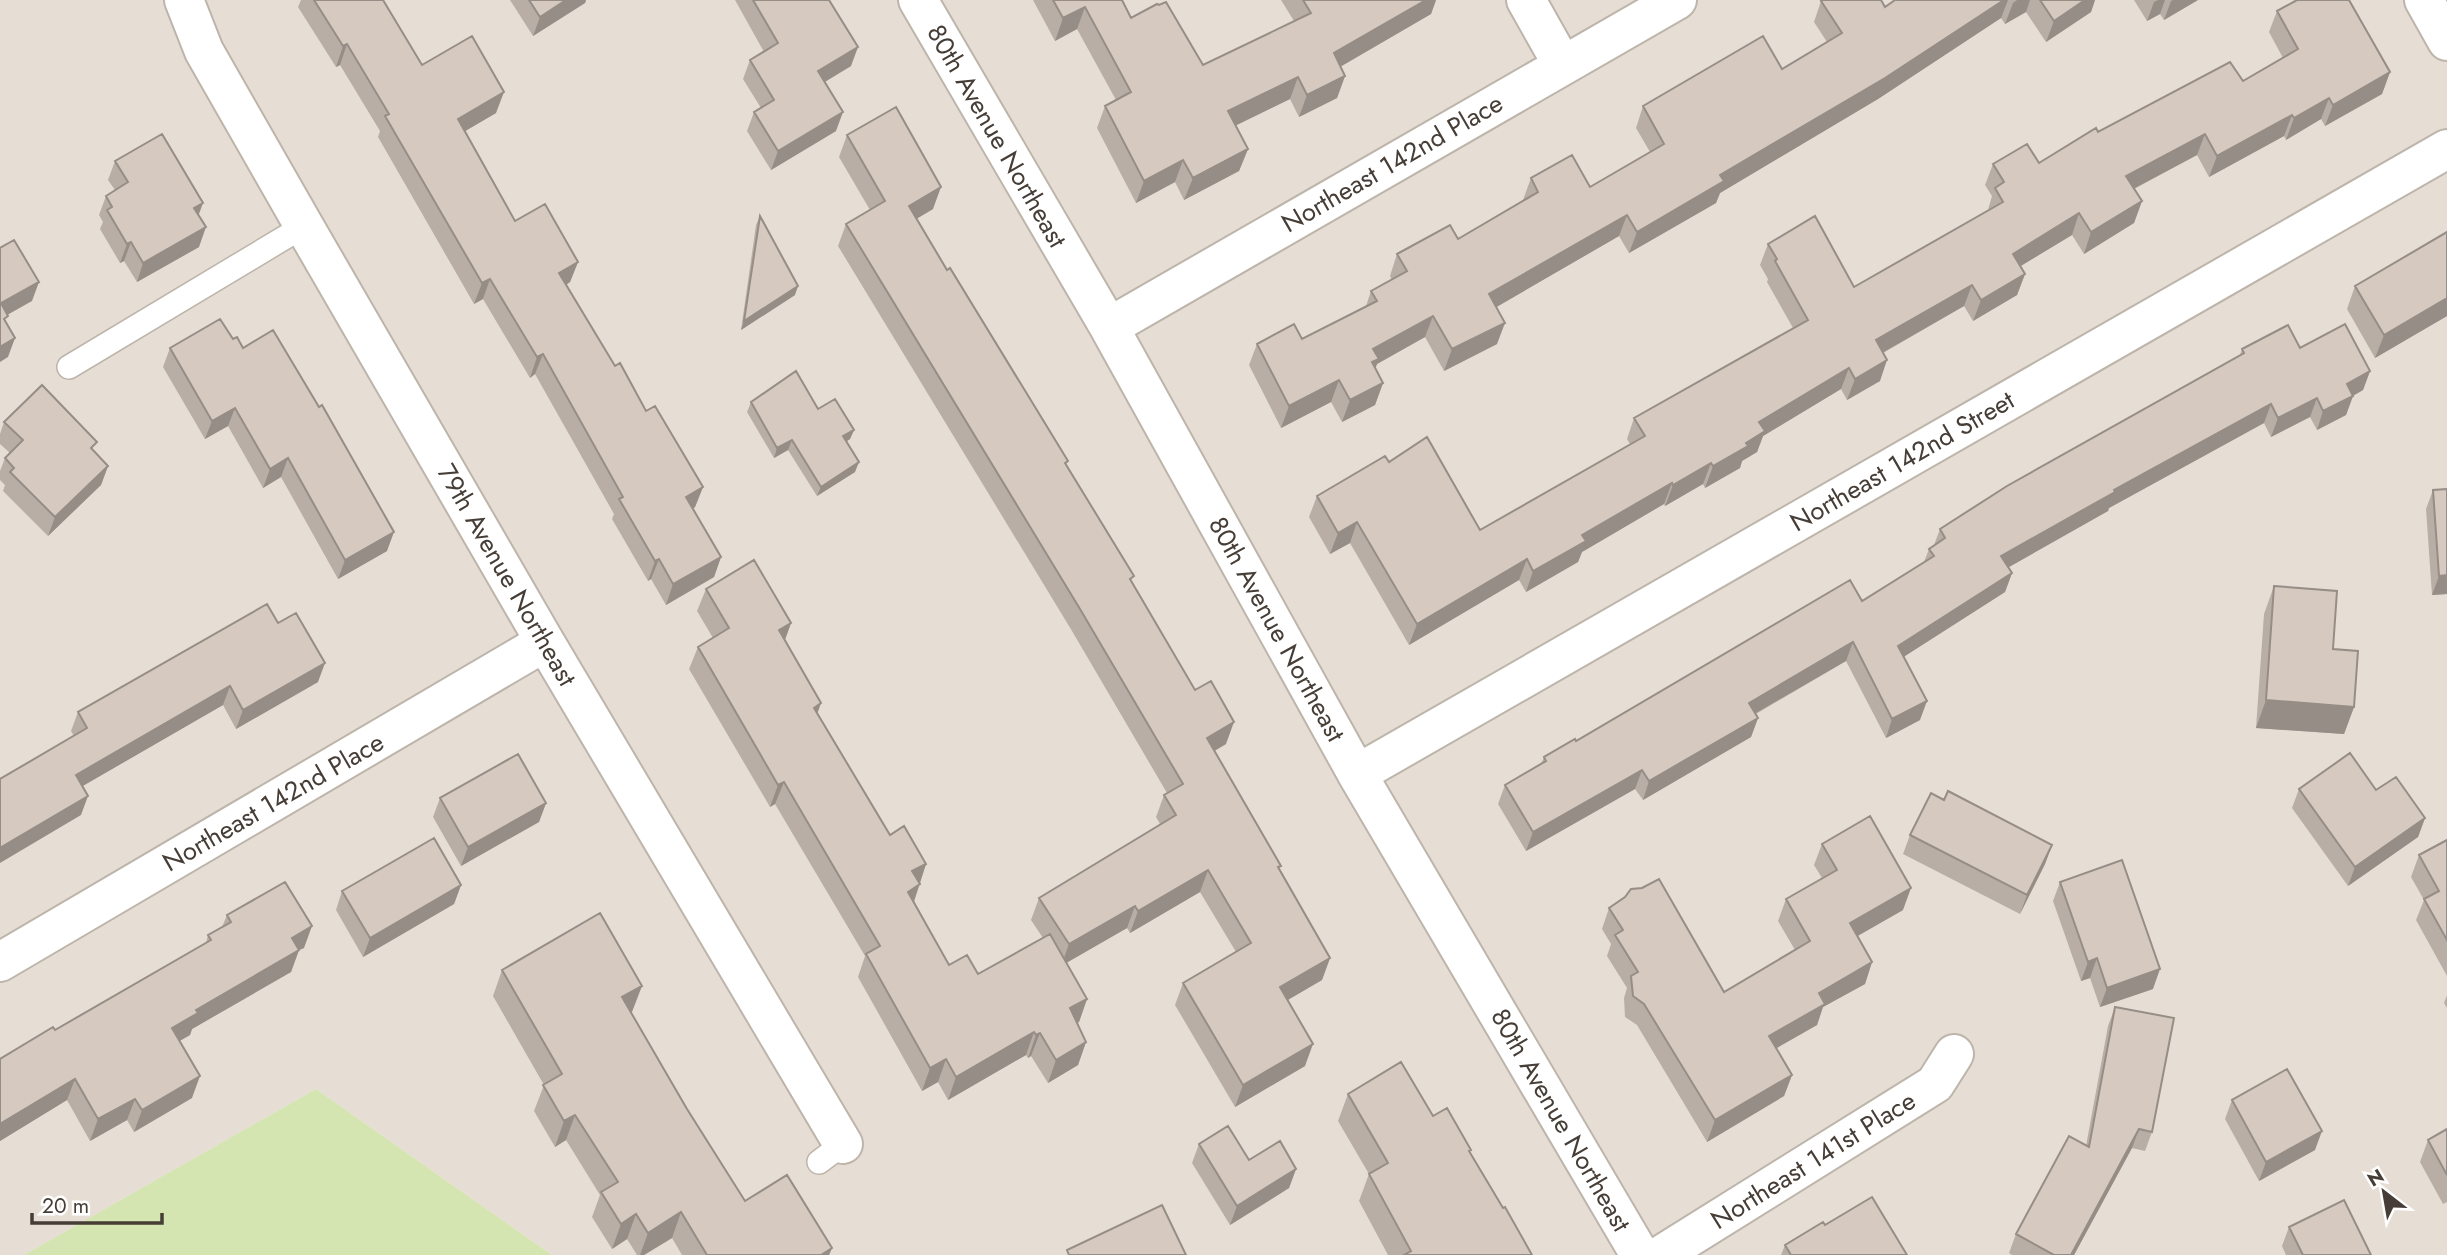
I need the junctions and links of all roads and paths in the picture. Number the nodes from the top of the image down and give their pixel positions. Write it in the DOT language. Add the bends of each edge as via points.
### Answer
graph roads {
  1 [pos="184,0"];
  2 [pos="918,0"];
  3 [pos="1526,0"];
  4 [pos="1676,0"];
  5 [pos="2424,0"];
  6 [pos="2447,41"];
  7 [pos="1562,64"];
  8 [pos="2447,149"];
  9 [pos="304,226"];
  10 [pos="1109,327"];
  11 [pos="69,368"];
  12 [pos="545,642"];
  13 [pos="1357,774"];
  14 [pos="0,962"];
  15 [pos="1954,1054"];
  16 [pos="831,1153"];
  17 [pos="1640,1255"];
  18 [pos="1661,1255"];
  1 -- 9 [label="street, 79th Avenue Northeast" via="204,51"];
  2 -- 10 [label="street, 80th Avenue Northeast"];
  3 -- 7 [label="street"];
  4 -- 7 [label="street, Northeast 142nd Place"];
  5 -- 6 [label="street"];
  7 -- 10 [label="street, Northeast 142nd Place"];
  8 -- 13 [label="street, Northeast 142nd Street"];
  9 -- 11 [label="lane"];
  9 -- 12 [label="street, 79th Avenue Northeast"];
  10 -- 13 [label="street, 80th Avenue Northeast"];
  12 -- 14 [label="street, Northeast 142nd Place"];
  12 -- 16 [label="street, 79th Avenue Northeast"];
  13 -- 17 [label="street, 80th Avenue Northeast"];
  15 -- 18 [label="street, Northeast 141st Place" via="1935,1084"];
}
